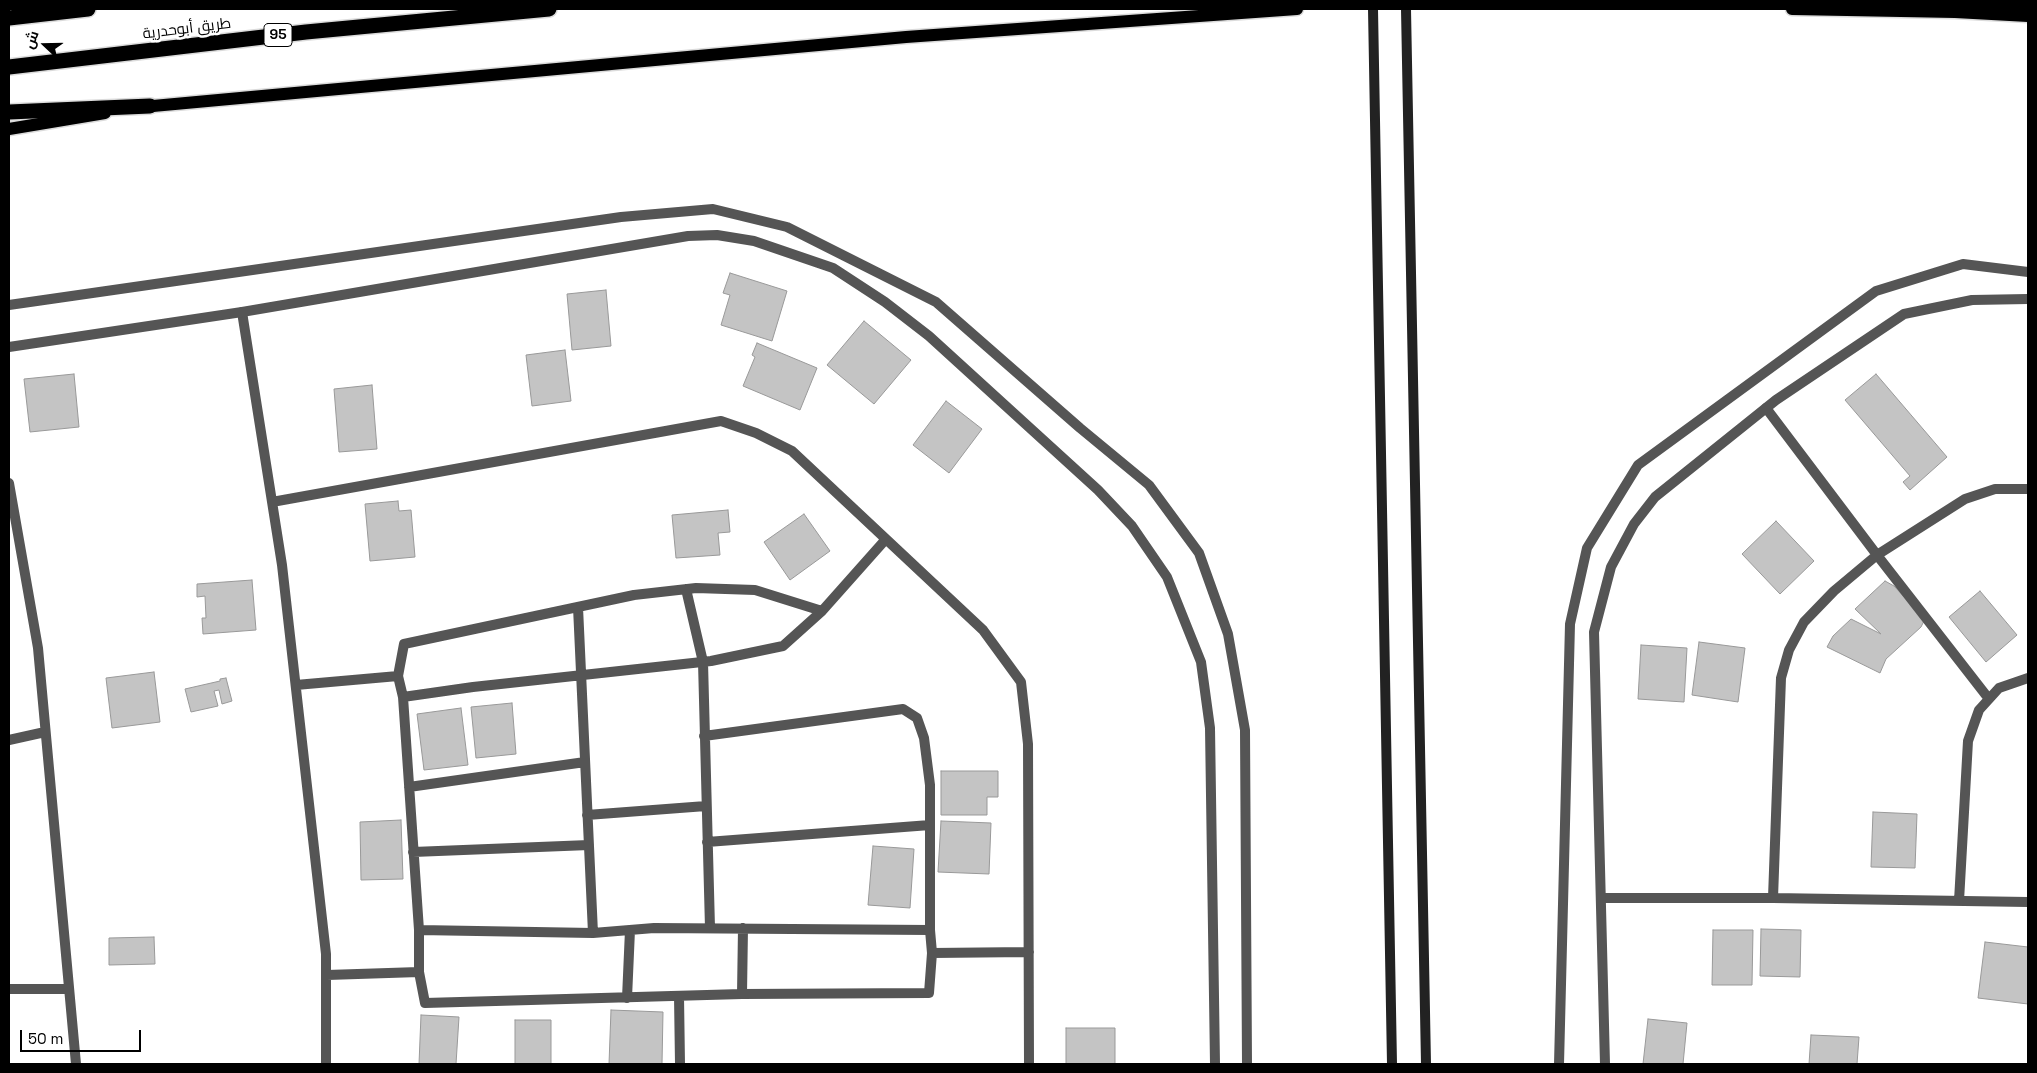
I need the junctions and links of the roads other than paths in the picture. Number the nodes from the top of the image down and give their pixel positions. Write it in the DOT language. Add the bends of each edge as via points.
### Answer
graph roads {
  1 [pos="88,9"];
  2 [pos="549,9"];
  3 [pos="1296,9"];
  4 [pos="1373,9"];
  5 [pos="1406,9"];
  6 [pos="1792,9"];
  7 [pos="2028,16"];
  8 [pos="9,18"];
  9 [pos="9,67"];
  10 [pos="150,106"];
  11 [pos="9,112"];
  12 [pos="9,129"];
  13 [pos="2028,272"];
  14 [pos="2028,299"];
  15 [pos="9,305"];
  16 [pos="242,312"];
  17 [pos="9,347"];
  18 [pos="1766,408"];
  19 [pos="9,482"];
  20 [pos="2028,490"];
  21 [pos="272,502"];
  22 [pos="13,532"];
  23 [pos="886,539"];
  24 [pos="1877,555"];
  25 [pos="686,589"];
  26 [pos="578,607"];
  27 [pos="822,611"];
  28 [pos="703,662"];
  29 [pos="581,675"];
  30 [pos="398,676"];
  31 [pos="2028,678"];
  32 [pos="296,685"];
  33 [pos="403,697"];
  34 [pos="1989,699"];
  35 [pos="45,732"];
  36 [pos="704,736"];
  37 [pos="9,740"];
  38 [pos="585,762"];
  39 [pos="409,787"];
  40 [pos="706,806"];
  41 [pos="587,815"];
  42 [pos="930,825"];
  43 [pos="707,842"];
  44 [pos="589,845"];
  45 [pos="413,852"];
  46 [pos="1601,898"];
  47 [pos="1773,898"];
  48 [pos="1959,902"];
  49 [pos="2028,902"];
  50 [pos="710,928"];
  51 [pos="743,928"];
  52 [pos="418,930"];
  53 [pos="630,930"];
  54 [pos="930,930"];
  55 [pos="593,933"];
  56 [pos="1029,952"];
  57 [pos="932,953"];
  58 [pos="419,972"];
  59 [pos="327,975"];
  60 [pos="69,988"];
  61 [pos="9,989"];
  62 [pos="742,994"];
  63 [pos="679,996"];
  64 [pos="627,998"];
  65 [pos="76,1064"];
  66 [pos="326,1064"];
  67 [pos="680,1064"];
  68 [pos="1029,1064"];
  69 [pos="1215,1064"];
  70 [pos="1247,1064"];
  71 [pos="1392,1064"];
  72 [pos="1426,1064"];
  73 [pos="1559,1064"];
  74 [pos="1605,1064"];
  1 -- 8 [label="highway"];
  2 -- 9 [label="highway, طريق أبوحدرية / 95" via="306,32"];
  3 -- 10 [label="main road" via="906,37"];
  4 -- 71 [label="main road"];
  5 -- 72 [label="main road"];
  6 -- 7 [label="main road"];
  10 -- 11 [label="highway"];
  10 -- 12 [label="main road"];
  13 -- 73 [label="street" via="1963,264 1876,291 1638,465 1587,548 1570,624"];
  14 -- 18 [label="street" via="1972,300 1904,314"];
  15 -- 70 [label="street" via="621,217 713,209 787,227 936,302 1149,485 1198,553 1228,634 1245,730"];
  16 -- 17 [label="street"];
  16 -- 21 [label="street"];
  16 -- 69 [label="street" via="688,236 717,236 754,242 834,268 929,336 1098,490 1132,526 1167,577 1201,662 1210,728"];
  18 -- 24 [label="street"];
  18 -- 46 [label="street" via="1655,497 1634,524 1611,567 1594,632"];
  19 -- 22 [label="street"];
  20 -- 24 [label="street" via="1995,489 1965,499"];
  21 -- 23 [label="street" via="721,421 756,433 792,451"];
  21 -- 32 [label="street"];
  22 -- 35 [label="street" via="38,648"];
  23 -- 27 [label="street"];
  23 -- 56 [label="street" via="983,630 1021,682 1028,744"];
  24 -- 34 [label="street"];
  24 -- 47 [label="street" via="1804,622 1789,650 1781,678"];
  25 -- 26 [label="street" via="634,595"];
  25 -- 27 [label="street" via="755,590"];
  25 -- 28 [label="street"];
  26 -- 29 [label="street"];
  26 -- 30 [label="street" via="404,644"];
  27 -- 28 [label="street" via="783,646"];
  28 -- 29 [label="street"];
  28 -- 36 [label="street"];
  29 -- 33 [label="street"];
  29 -- 38 [label="street"];
  30 -- 32 [label="street"];
  30 -- 33 [label="street"];
  31 -- 34 [label="street" via="1999,688"];
  32 -- 59 [label="street"];
  33 -- 39 [label="street"];
  34 -- 48 [label="street" via="1979,710 1968,741"];
  35 -- 37 [label="street"];
  35 -- 60 [label="street"];
  36 -- 40 [label="street"];
  36 -- 42 [label="street" via="903,709 917,718 924,738 930,785"];
  38 -- 39 [label="street"];
  38 -- 41 [label="street"];
  39 -- 45 [label="street"];
  40 -- 41 [label="street"];
  40 -- 43 [label="street"];
  41 -- 44 [label="street"];
  42 -- 43 [label="street"];
  42 -- 54 [label="street"];
  43 -- 50 [label="street"];
  44 -- 45 [label="street"];
  44 -- 55 [label="street"];
  45 -- 52 [label="street"];
  46 -- 47 [label="street"];
  46 -- 74 [label="street"];
  47 -- 48 [label="street"];
  48 -- 49 [label="street"];
  50 -- 51 [label="street"];
  50 -- 53 [label="street"];
  51 -- 54 [label="street"];
  51 -- 62 [label="street"];
  52 -- 55 [label="street"];
  52 -- 58 [label="street"];
  53 -- 55 [label="street"];
  53 -- 64 [label="street"];
  54 -- 57 [label="street"];
  56 -- 57 [label="street"];
  56 -- 68 [label="street"];
  57 -- 62 [label="street" via="929,993"];
  58 -- 59 [label="street"];
  58 -- 64 [label="street" via="425,1003"];
  59 -- 66 [label="street"];
  60 -- 61 [label="street"];
  60 -- 65 [label="street"];
  62 -- 63 [label="street"];
  63 -- 64 [label="street"];
  63 -- 67 [label="street"];
}
